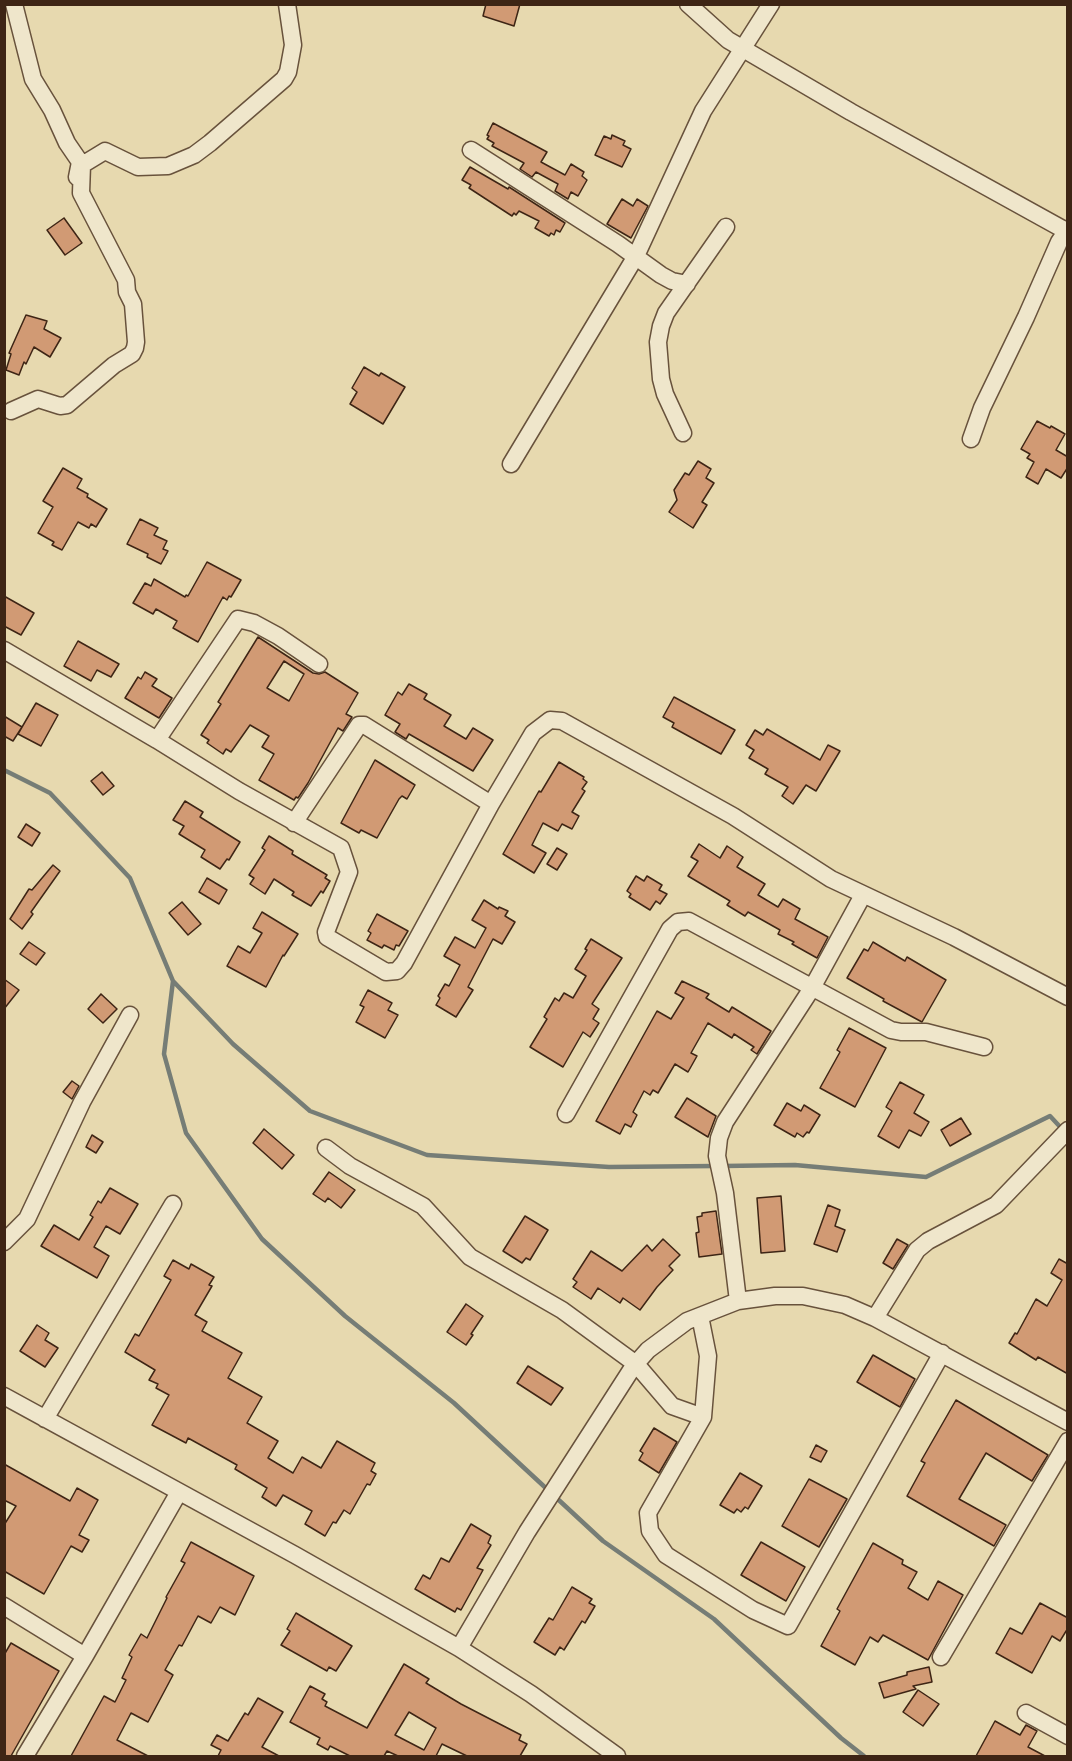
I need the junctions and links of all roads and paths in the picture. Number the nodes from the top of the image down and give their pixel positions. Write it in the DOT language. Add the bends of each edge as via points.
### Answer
graph roads {
  1 [pos="14,4"];
  2 [pos="287,4"];
  3 [pos="688,4"];
  4 [pos="771,4"];
  5 [pos="742,48"];
  6 [pos="471,150"];
  7 [pos="726,227"];
  8 [pos="1067,230"];
  9 [pos="636,256"];
  10 [pos="687,284"];
  11 [pos="133,304"];
  12 [pos="7,415"];
  13 [pos="683,433"];
  14 [pos="970,440"];
  15 [pos="511,464"];
  16 [pos="4,650"];
  17 [pos="319,664"];
  18 [pos="157,740"];
  19 [pos="490,804"];
  20 [pos="294,823"];
  21 [pos="863,895"];
  22 [pos="812,988"];
  23 [pos="1068,997"];
  24 [pos="130,1015"];
  25 [pos="984,1047"];
  26 [pos="566,1114"];
  27 [pos="1068,1130"];
  28 [pos="326,1148"];
  29 [pos="173,1204"];
  30 [pos="4,1242"];
  31 [pos="738,1301"];
  32 [pos="700,1316"];
  33 [pos="875,1318"];
  34 [pos="942,1353"];
  35 [pos="636,1364"];
  36 [pos="4,1396"];
  37 [pos="703,1417"];
  38 [pos="45,1419"];
  39 [pos="1068,1422"];
  40 [pos="1068,1441"];
  41 [pos="179,1492"];
  42 [pos="4,1606"];
  43 [pos="459,1648"];
  44 [pos="85,1656"];
  45 [pos="941,1657"];
  46 [pos="1026,1713"];
  47 [pos="1068,1736"];
  48 [pos="25,1756"];
  49 [pos="617,1756"];
  1 -- 11 [label="street" via="33,79 80,162 78,190 122,296"];
  2 -- 11 [label="street" via="293,45 288,72 210,143 168,166 138,167 105,151 82,165 81,193 126,280"];
  3 -- 5 [label="street"];
  4 -- 5 [label="street"];
  5 -- 8 [label="street"];
  5 -- 9 [label="street" via="703,111"];
  6 -- 9 [label="street"];
  7 -- 10 [label="street"];
  8 -- 14 [label="street"];
  9 -- 10 [label="street" via="672,281"];
  9 -- 15 [label="street"];
  10 -- 13 [label="street" via="666,313 658,342 665,394"];
  11 -- 12 [label="street" via="136,342 132,354 67,405 38,399"];
  16 -- 18 [label="street"];
  17 -- 18 [label="street" via="278,636 238,619"];
  18 -- 20 [label="street"];
  19 -- 20 [label="street" via="359,725"];
  19 -- 20 [label="street" via="397,971 386,972 327,937 349,872 341,848"];
  19 -- 21 [label="street" via="533,733 550,720 562,721 733,816"];
  21 -- 22 [label="street"];
  21 -- 23 [label="street"];
  22 -- 25 [label="street" via="891,1030 926,1032"];
  22 -- 26 [label="street" via="689,921 678,922 670,928"];
  22 -- 31 [label="street" via="725,1122 719,1138 717,1156"];
  24 -- 30 [label="street" via="82,1102 27,1219"];
  27 -- 33 [label="street" via="996,1204 917,1250"];
  28 -- 35 [label="street" via="350,1167 423,1206 470,1257 562,1310"];
  29 -- 38 [label="street"];
  31 -- 32 [label="street"];
  31 -- 33 [label="street" via="803,1296 845,1305"];
  32 -- 35 [label="street" via="665,1336"];
  32 -- 37 [label="street" via="708,1356"];
  33 -- 34 [label="street"];
  34 -- 37 [label="street" via="788,1626 753,1610 666,1555 650,1531 648,1513"];
  34 -- 39 [label="street"];
  35 -- 37 [label="street" via="672,1406"];
  35 -- 43 [label="street" via="527,1532"];
  36 -- 38 [label="street"];
  38 -- 41 [label="street"];
  40 -- 45 [label="street"];
  41 -- 43 [label="street"];
  41 -- 44 [label="street"];
  42 -- 44 [label="street"];
  43 -- 49 [label="street"];
  44 -- 48 [label="street"];
  46 -- 47 [label="street"];
}
